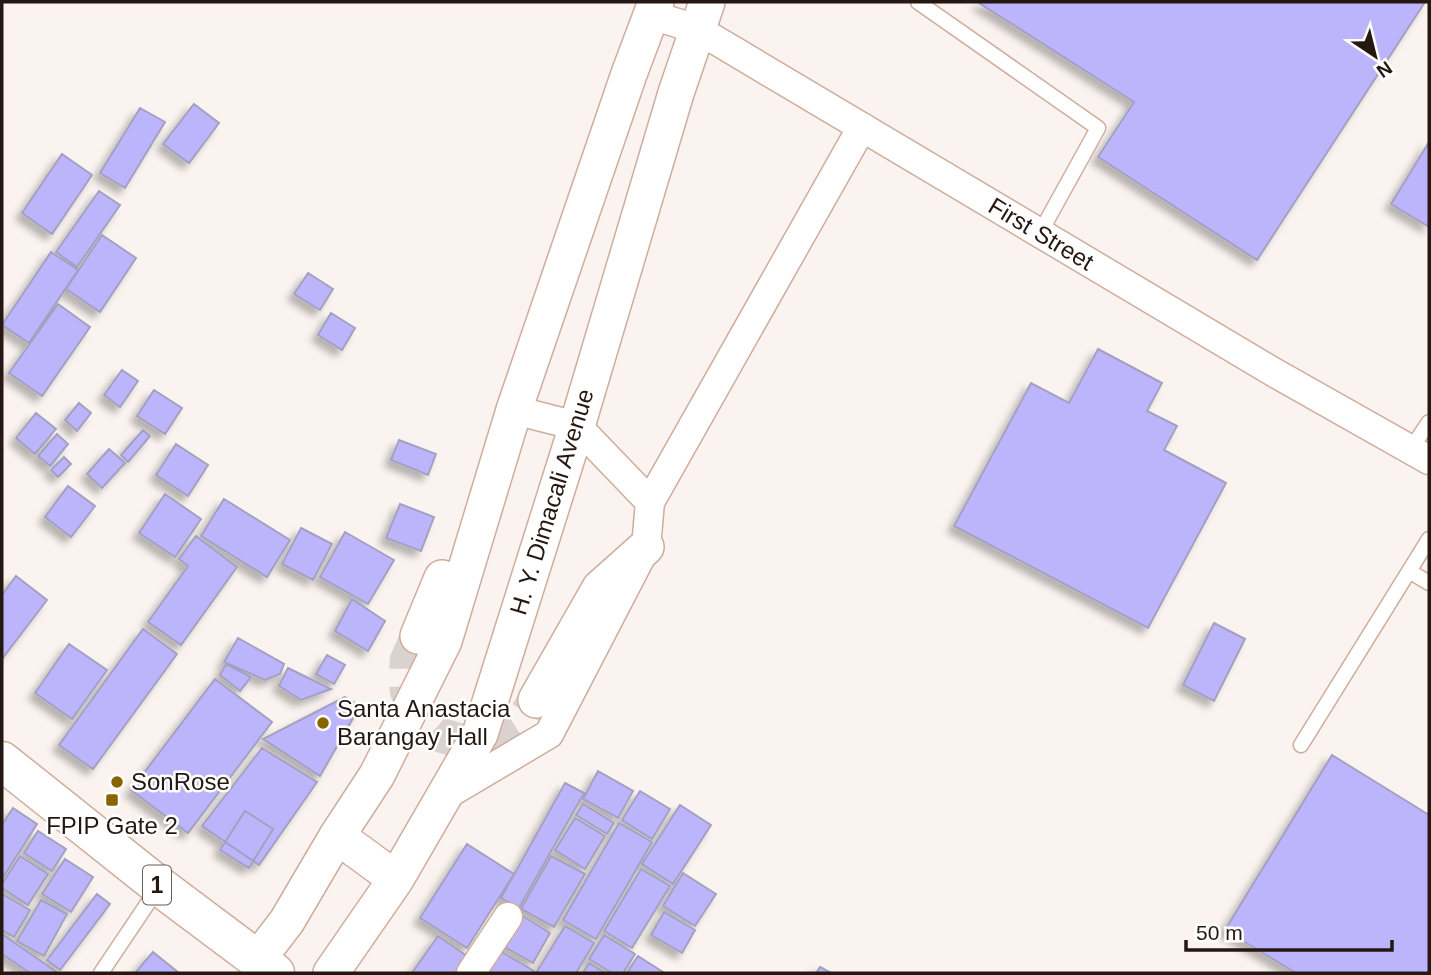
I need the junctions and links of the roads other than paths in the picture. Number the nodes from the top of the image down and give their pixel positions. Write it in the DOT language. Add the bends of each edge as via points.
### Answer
graph roads {
  1 [pos="918,2"];
  2 [pos="654,8"];
  3 [pos="702,15"];
  4 [pos="862,127"];
  5 [pos="1040,233"];
  6 [pos="514,410"];
  7 [pos="1429,422"];
  8 [pos="577,426"];
  9 [pos="1420,455"];
  10 [pos="494,480"];
  11 [pos="650,502"];
  12 [pos="1429,539"];
  13 [pos="646,547"];
  14 [pos="1409,571"];
  15 [pos="1429,583"];
  16 [pos="418,635"];
  17 [pos="536,699"];
  18 [pos="1301,745"];
  19 [pos="2,761"];
  20 [pos="443,797"];
  21 [pos="337,836"];
  22 [pos="396,879"];
  23 [pos="159,886"];
  24 [pos="508,917"];
  25 [pos="260,969"];
  26 [pos="101,973"];
  27 [pos="331,973"];
  28 [pos="471,973"];
  1 -- 5 [label="lane" via="1098,128"];
  2 -- 3 [label="street, First Street"];
  2 -- 6 [label="street"];
  3 -- 4 [label="street, First Street"];
  3 -- 8 [label="street, H. Y. Dimacali Avenue"];
  4 -- 5 [label="street, First Street"];
  4 -- 11 [label="street"];
  5 -- 9 [label="street, First Street"];
  6 -- 8 [label="street"];
  6 -- 10 [label="street"];
  7 -- 9 [label="lane"];
  8 -- 11 [label="street"];
  8 -- 20 [label="street, H. Y. Dimacali Avenue" via="480,734"];
  10 -- 16 [label="street" via="468,516"];
  10 -- 21 [label="street" via="444,641 377,775"];
  11 -- 13 [label="street"];
  12 -- 14 [label="lane"];
  13 -- 17 [label="street" via="600,588"];
  13 -- 20 [label="street" via="549,734"];
  14 -- 15 [label="lane"];
  14 -- 18 [label="lane"];
  19 -- 23 [label="highway, 1"];
  20 -- 22 [label="street, H. Y. Dimacali Avenue"];
  21 -- 22 [label="street"];
  21 -- 25 [label="street"];
  22 -- 27 [label="street, H. Y. Dimacali Avenue"];
  23 -- 25 [label="highway, 1"];
  23 -- 26 [label="lane"];
  24 -- 28 [label="street"];
}
